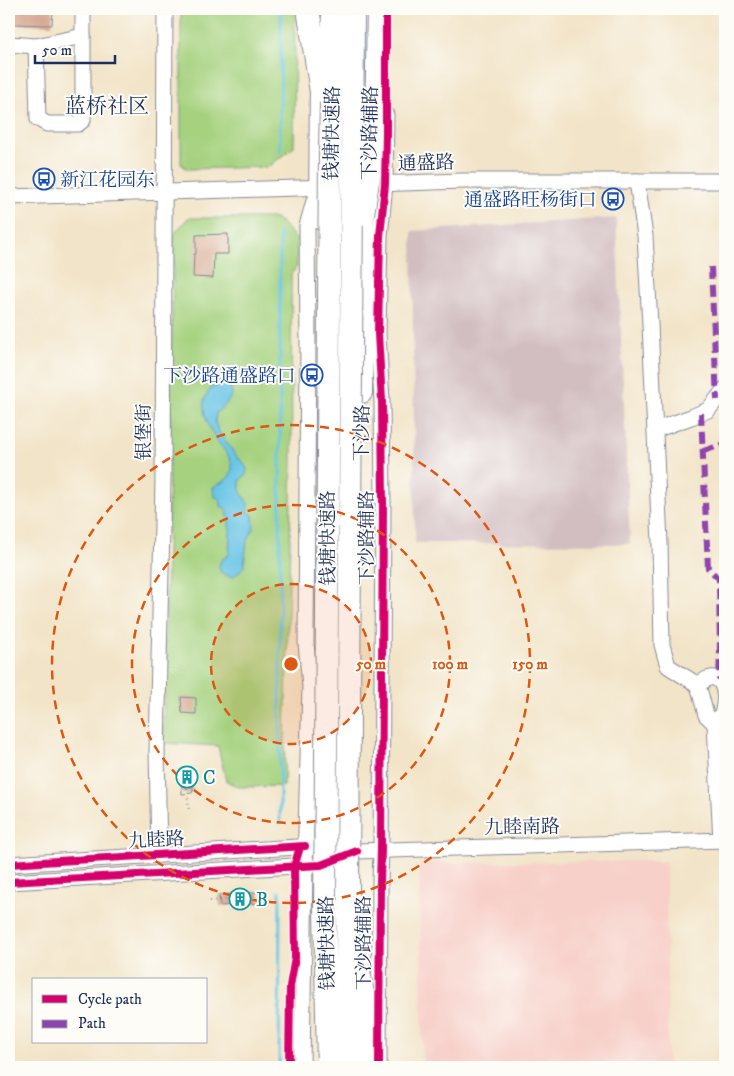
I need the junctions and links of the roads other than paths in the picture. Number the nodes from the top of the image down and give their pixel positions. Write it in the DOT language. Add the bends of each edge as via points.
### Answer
graph roads {
  1 [pos="83,9"];
  2 [pos="165,9"];
  3 [pos="303,9"];
  4 [pos="309,9"];
  5 [pos="321,9"];
  6 [pos="333,9"];
  7 [pos="353,9"];
  8 [pos="366,9"];
  9 [pos="378,9"];
  10 [pos="386,9"];
  11 [pos="83,36"];
  12 [pos="9,44"];
  13 [pos="36,46"];
  14 [pos="320,96"];
  15 [pos="330,149"];
  16 [pos="637,181"];
  17 [pos="725,181"];
  18 [pos="385,184"];
  19 [pos="364,185"];
  20 [pos="318,188"];
  21 [pos="164,192"];
  22 [pos="9,197"];
  23 [pos="352,289"];
  24 [pos="725,389"];
  25 [pos="655,430"];
  26 [pos="698,685"];
  27 [pos="715,724"];
  28 [pos="348,804"];
  29 [pos="723,841"];
  30 [pos="381,850"];
  31 [pos="357,851"];
  32 [pos="159,855"];
  33 [pos="313,856"];
  34 [pos="9,864"];
  35 [pos="9,882"];
  36 [pos="325,908"];
  37 [pos="302,1067"];
  38 [pos="312,1067"];
  39 [pos="324,1067"];
  40 [pos="328,1067"];
  41 [pos="347,1067"];
  42 [pos="356,1067"];
  43 [pos="368,1067"];
  44 [pos="380,1067"];
  1 -- 11 [label="street"];
  2 -- 21 [label="street, 银堡街"];
  3 -- 14 [label="street"];
  4 -- 15 [label="highway, bridge"];
  5 -- 14 [label="main road"];
  6 -- 15 [label="highway, 钱塘快速路, bridge"];
  7 -- 23 [label="highway, 钱塘快速路, bridge"];
  8 -- 19 [label="main road, 下沙路"];
  9 -- 23 [label="highway, bridge" via="376,128"];
  10 -- 18 [label="street, 下沙路辅路"];
  11 -- 13 [label="street"];
  11 -- 13 [label="street" via="82,120 78,124 47,124 38,119"];
  12 -- 13 [label="street"];
  14 -- 20 [label="main road"];
  15 -- 36 [label="highway, 钱塘快速路, bridge"];
  16 -- 17 [label="street, 通盛路"];
  16 -- 18 [label="street, 通盛路"];
  16 -- 25 [label="street" via="645,236"];
  18 -- 19 [label="street, 通盛路"];
  18 -- 30 [label="street, 下沙路辅路" via="380,236 378,334 382,420"];
  19 -- 20 [label="street, 通盛路"];
  19 -- 31 [label="main road, 下沙路"];
  20 -- 21 [label="street, 通盛路"];
  20 -- 33 [label="main road"];
  21 -- 22 [label="street, 通盛路"];
  21 -- 32 [label="street, 银堡街" via="163,479 157,750"];
  23 -- 28 [label="highway, 钱塘快速路, bridge"];
  24 -- 25 [label="street" via="708,410"];
  25 -- 26 [label="street" via="662,645 668,666"];
  26 -- 27 [label="street" via="706,715"];
  26 -- 27 [label="street" via="712,678 723,684 723,713"];
  27 -- 29 [label="street"];
  28 -- 41 [label="highway, 钱塘快速路, bridge"];
  28 -- 43 [label="highway, bridge" via="353,836 355,946 368,1031"];
  29 -- 30 [label="street, 九睦南路"];
  30 -- 31 [label="street, 九睦南路"];
  30 -- 44 [label="street, 下沙路辅路"];
  31 -- 33 [label="street, 九睦路"];
  31 -- 42 [label="main road, 下沙路"];
  32 -- 33 [label="street, 九睦路"];
  32 -- 34 [label="street, 九睦路"];
  33 -- 35 [label="street, 九睦路"];
  33 -- 37 [label="street"];
  33 -- 39 [label="main road"];
  36 -- 38 [label="highway, bridge"];
  36 -- 40 [label="highway, 钱塘快速路, bridge"];
}
